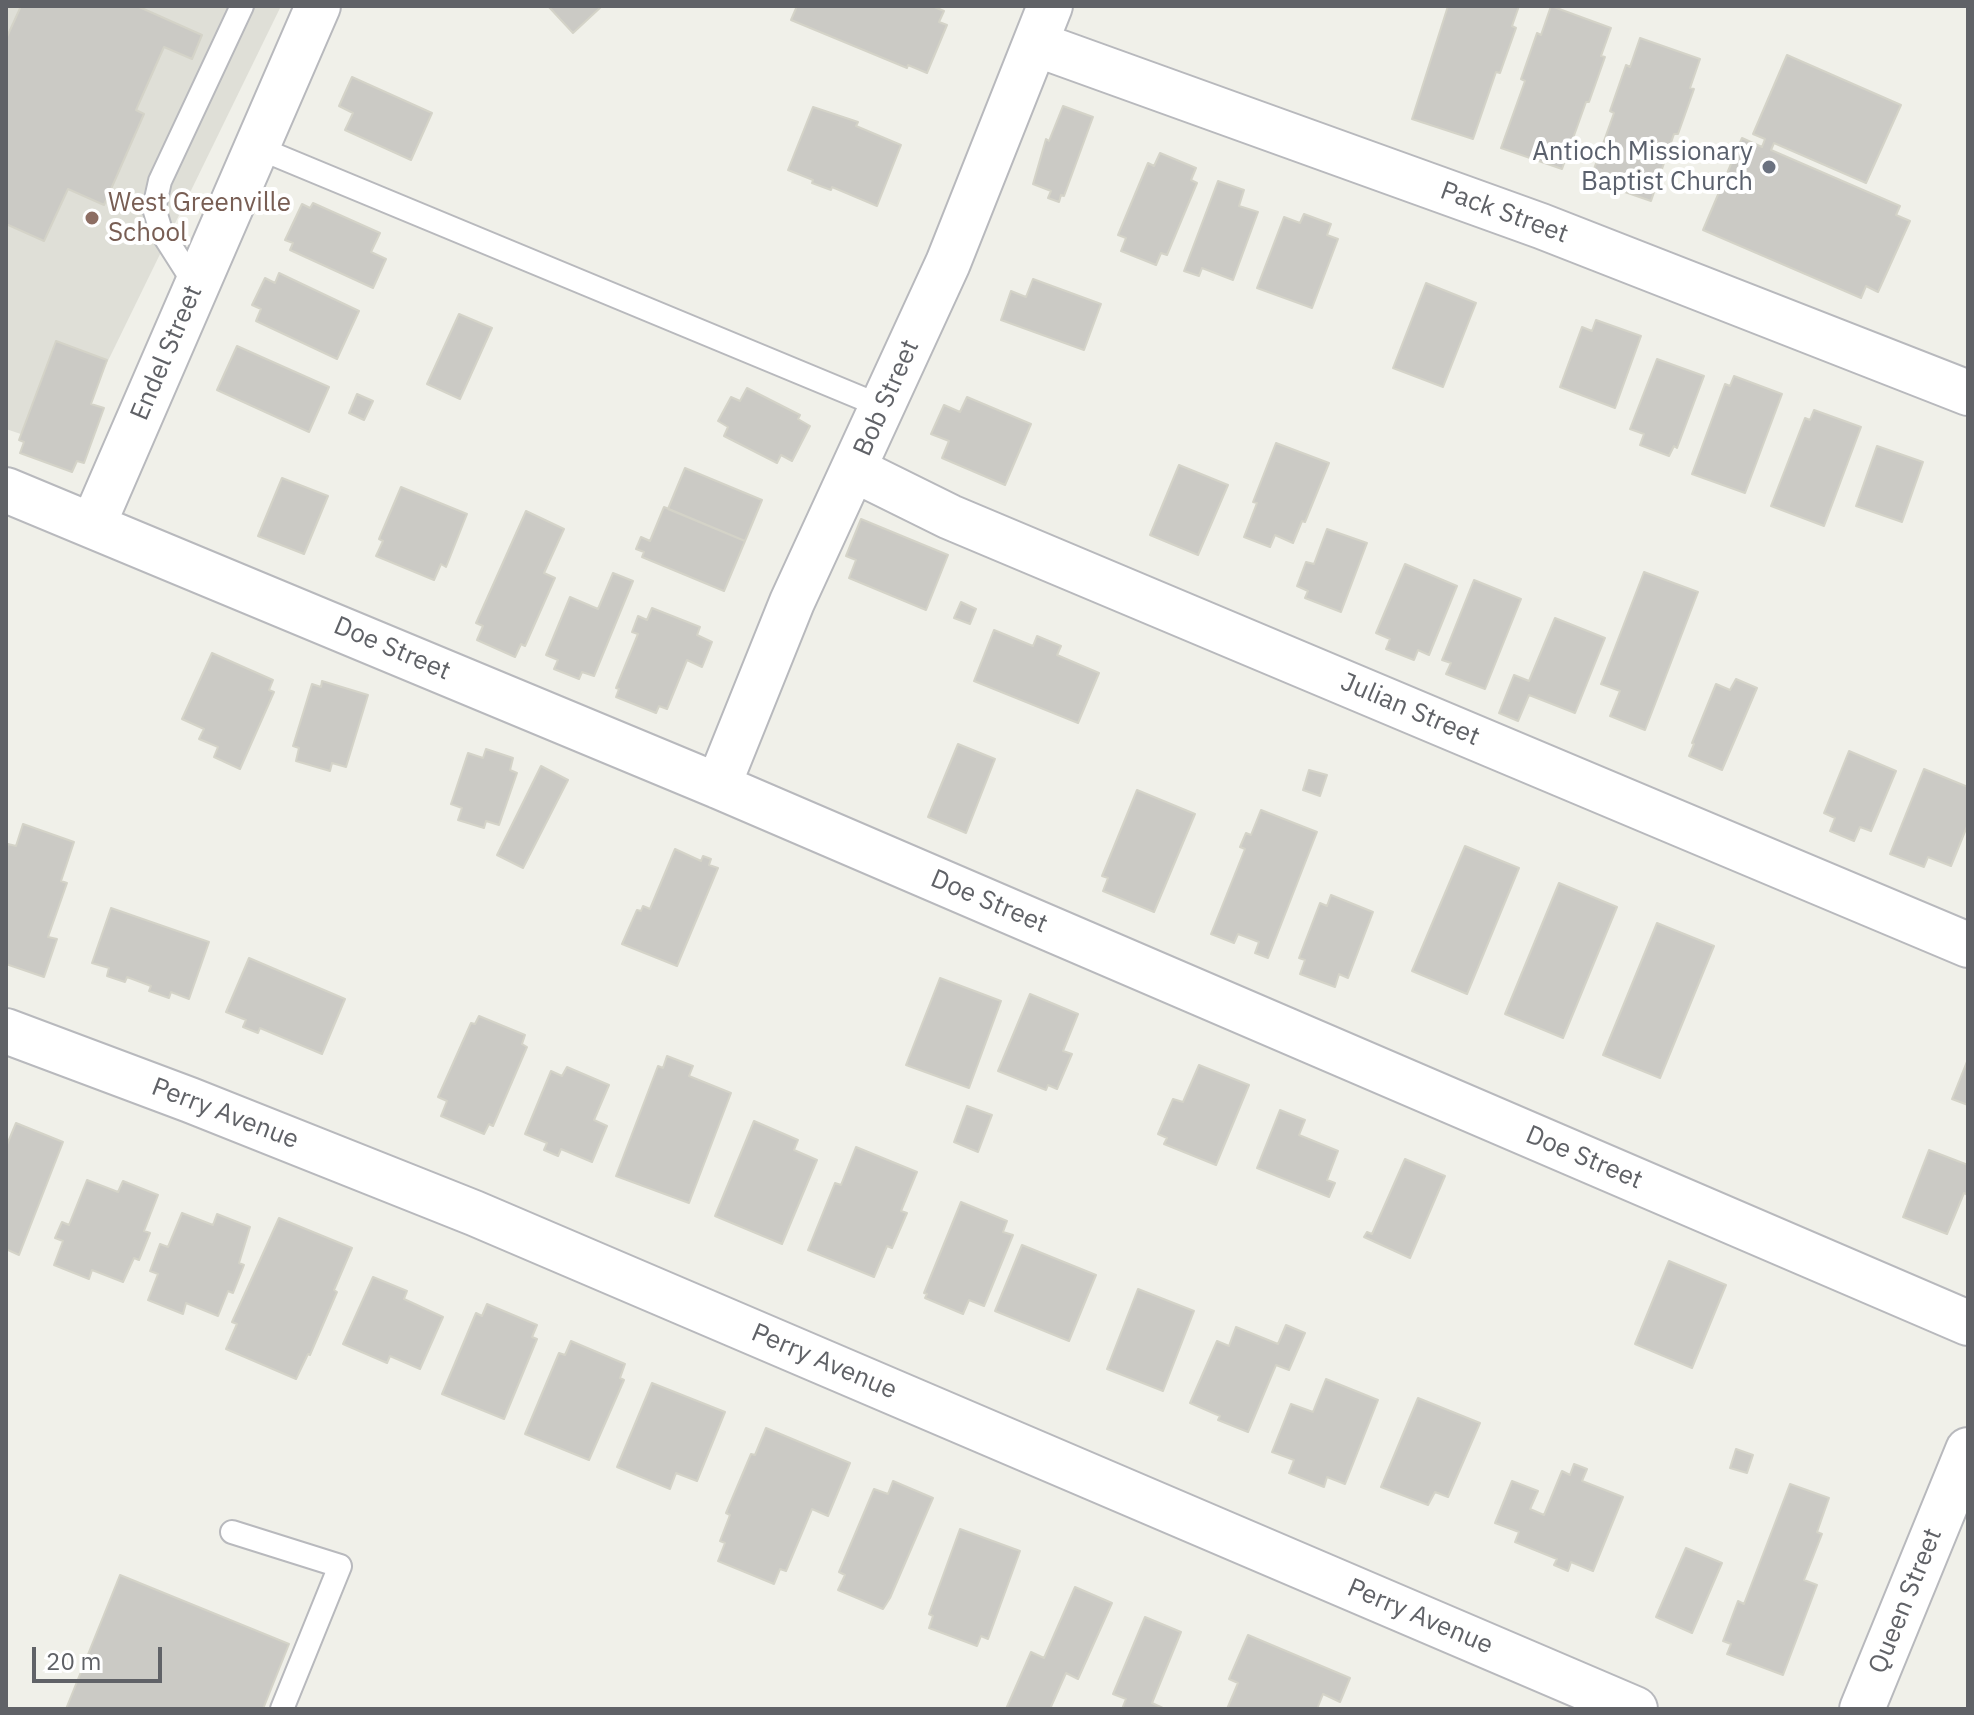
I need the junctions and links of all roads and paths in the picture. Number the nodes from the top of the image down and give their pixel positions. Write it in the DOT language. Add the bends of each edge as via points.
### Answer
graph roads {
  1 [pos="242,6"];
  2 [pos="318,6"];
  3 [pos="1043,25"];
  4 [pos="256,147"];
  5 [pos="196,286"];
  6 [pos="1968,393"];
  7 [pos="883,407"];
  8 [pos="855,470"];
  9 [pos="6,490"];
  10 [pos="93,525"];
  11 [pos="718,786"];
  12 [pos="1968,945"];
  13 [pos="6,1031"];
  14 [pos="1968,1323"];
  15 [pos="1964,1471"];
  16 [pos="232,1532"];
  17 [pos="282,1709"];
  18 [pos="1635,1709"];
  19 [pos="1862,1709"];
  1 -- 5 [label="lane" via="160,181 154,208 161,231"];
  2 -- 4 [label="street, Endel Street"];
  3 -- 6 [label="street, Pack Street"];
  3 -- 7 [label="street, Bob Street" via="948,263"];
  4 -- 5 [label="street, Endel Street"];
  4 -- 7 [label="lane"];
  5 -- 10 [label="street, Endel Street"];
  7 -- 8 [label="street, Bob Street"];
  8 -- 11 [label="street, Bob Street" via="792,602"];
  8 -- 12 [label="street, Julian Street" via="950,517"];
  9 -- 10 [label="street, Doe Street"];
  10 -- 11 [label="street, Doe Street"];
  11 -- 14 [label="street, Doe Street"];
  13 -- 18 [label="street, Perry Avenue" via="474,1213"];
  15 -- 19 [label="street, Queen Street"];
  16 -- 17 [label="lane" via="340,1566"];
}
